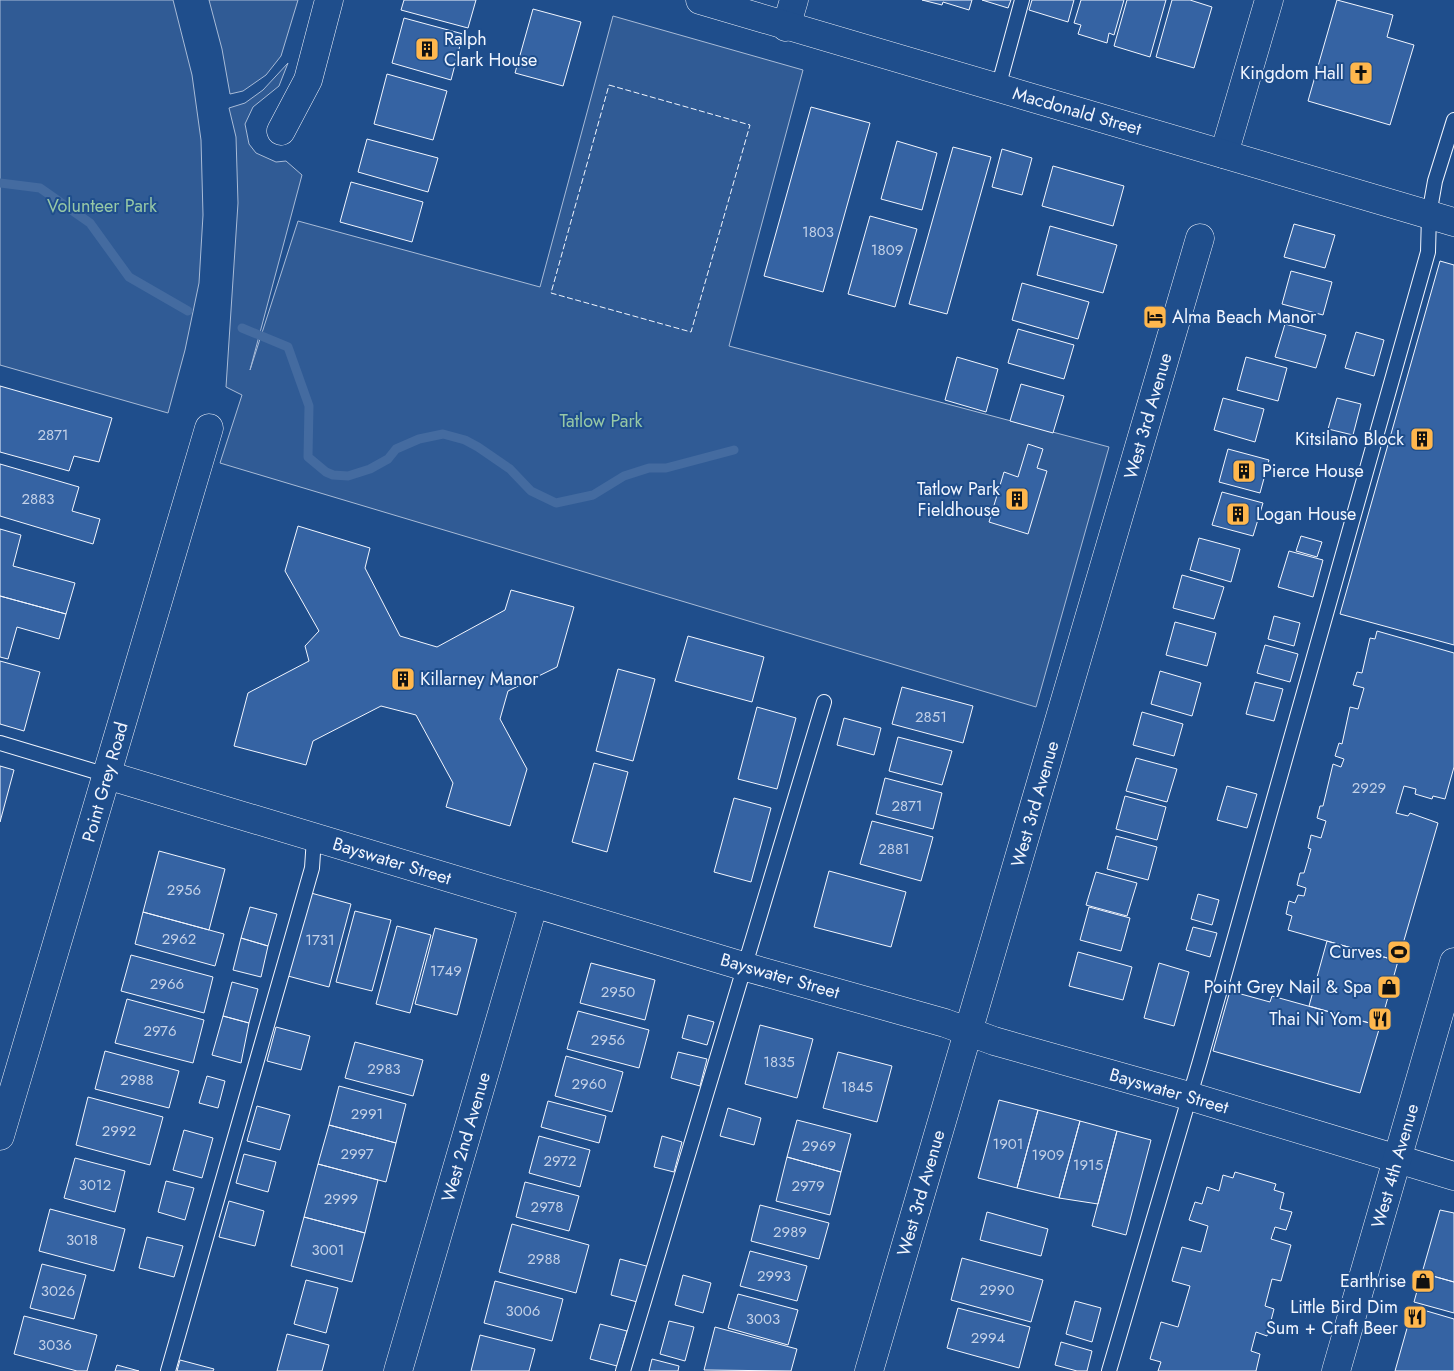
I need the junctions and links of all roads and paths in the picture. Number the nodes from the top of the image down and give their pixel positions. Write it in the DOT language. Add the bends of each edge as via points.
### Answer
graph roads {
  1 [pos="329,0"];
  2 [pos="700,0"];
  3 [pos="794,0"];
  4 [pos="1022,0"];
  5 [pos="1269,0"];
  6 [pos="786,27"];
  7 [pos="998,88"];
  8 [pos="1454,120"];
  9 [pos="280,131"];
  10 [pos="1224,154"];
  11 [pos="1442,219"];
  12 [pos="1200,238"];
  13 [pos="209,428"];
  14 [pos="824,702"];
  15 [pos="0,743"];
  16 [pos="107,775"];
  17 [pos="314,838"];
  18 [pos="534,903"];
  19 [pos="1454,962"];
  20 [pos="746,967"];
  21 [pos="969,1032"];
  22 [pos="1189,1096"];
  23 [pos="0,1136"];
  24 [pos="1396,1159"];
  25 [pos="1454,1176"];
  26 [pos="168,1371"];
  27 [pos="398,1371"];
  28 [pos="623,1371"];
  29 [pos="869,1371"];
  30 [pos="1109,1371"];
  31 [pos="1336,1371"];
  1 -- 9 [label="street" via="308,80"];
  2 -- 6 [label="street, Macdonald Street"];
  3 -- 6 [label="street"];
  4 -- 7 [label="lane"];
  5 -- 10 [label="street"];
  6 -- 7 [label="street, Macdonald Street"];
  7 -- 10 [label="street, Macdonald Street"];
  8 -- 11 [label="lane" via="1435,182"];
  10 -- 11 [label="street, Macdonald Street"];
  11 -- 22 [label="lane" via="1428,252"];
  12 -- 21 [label="street, West 3rd Avenue"];
  13 -- 16 [label="street, Point Grey Road"];
  14 -- 20 [label="lane"];
  15 -- 16 [label="lane"];
  16 -- 17 [label="street, Bayswater Street"];
  16 -- 23 [label="street, Point Grey Road"];
  17 -- 18 [label="street, Bayswater Street"];
  17 -- 26 [label="lane" via="312,868"];
  18 -- 20 [label="street, Bayswater Street"];
  18 -- 27 [label="street, West 2nd Avenue"];
  19 -- 24 [label="street, West 4th Avenue"];
  20 -- 21 [label="street, Bayswater Street"];
  20 -- 28 [label="lane"];
  21 -- 22 [label="street, Bayswater Street"];
  21 -- 29 [label="street, West 3rd Avenue"];
  22 -- 24 [label="street, Bayswater Street"];
  22 -- 30 [label="lane"];
  24 -- 25 [label="street, Bayswater Street"];
  24 -- 31 [label="street, West 4th Avenue"];
}
